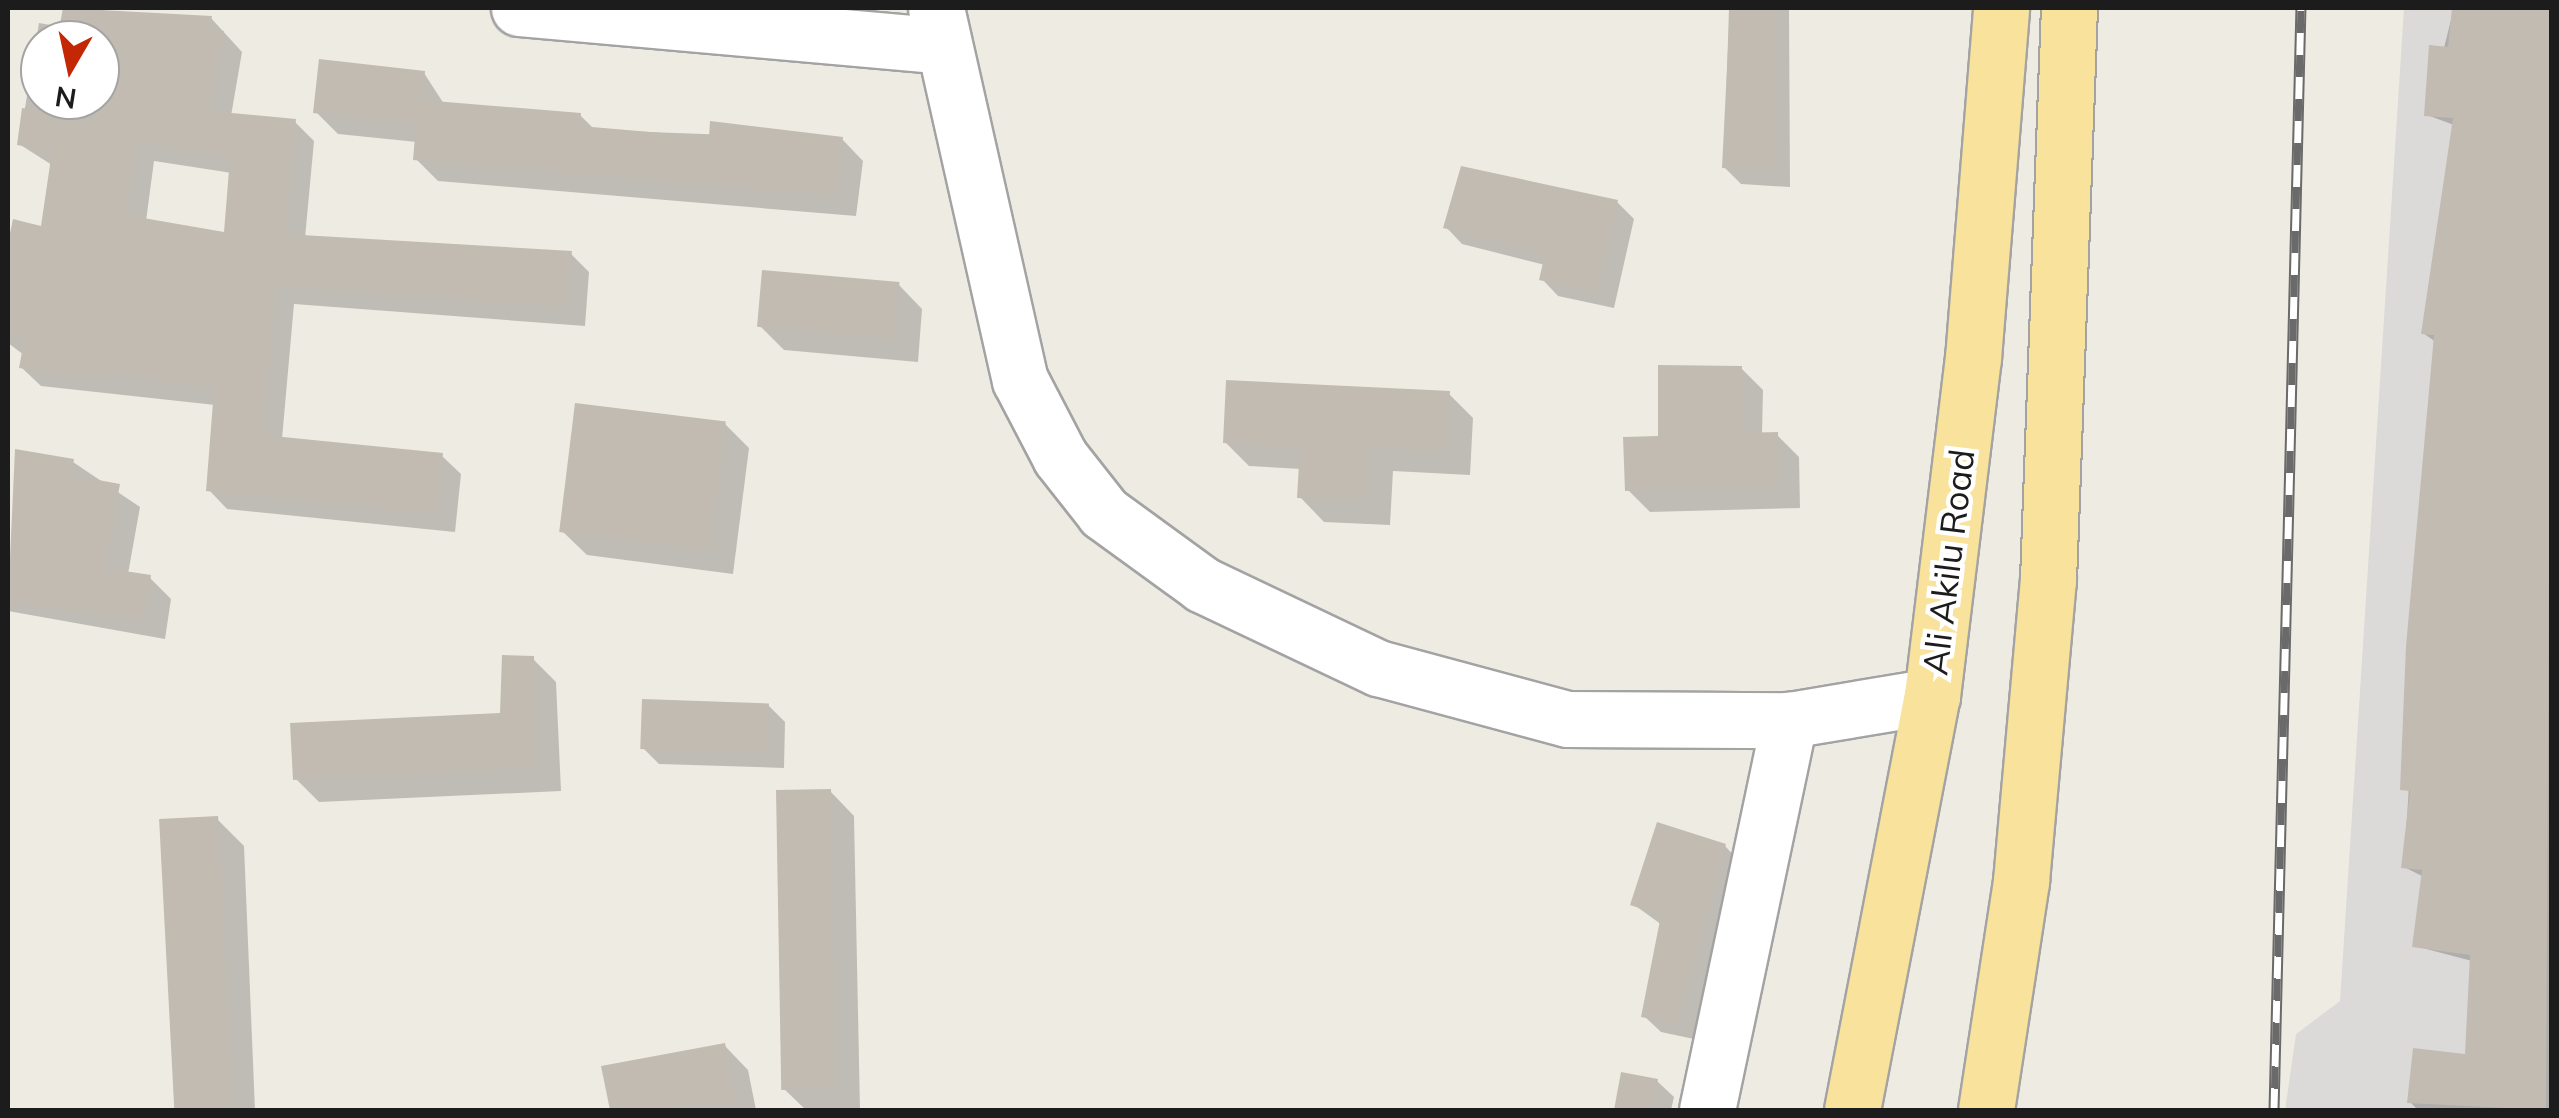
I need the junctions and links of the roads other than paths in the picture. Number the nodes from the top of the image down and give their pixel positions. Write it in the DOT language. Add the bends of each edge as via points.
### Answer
graph roads {
  1 [pos="519,8"];
  2 [pos="2000,8"];
  3 [pos="2069,8"];
  4 [pos="939,27"];
  5 [pos="1932,696"];
  6 [pos="1789,720"];
  7 [pos="1707,1110"];
  8 [pos="1852,1110"];
  9 [pos="1986,1110"];
  1 -- 4 [label="street"];
  2 -- 5 [label="main road, Ali Akilu Road" via="1973,358"];
  3 -- 9 [label="main road" via="2048,580 2021,882"];
  4 -- 6 [label="street" via="1020,380 1060,457 1104,513 1204,585 1378,668 1472,699 1567,719"];
  5 -- 6 [label="street"];
  5 -- 8 [label="main road, Ali Akilu Road"];
  6 -- 7 [label="street"];
}
